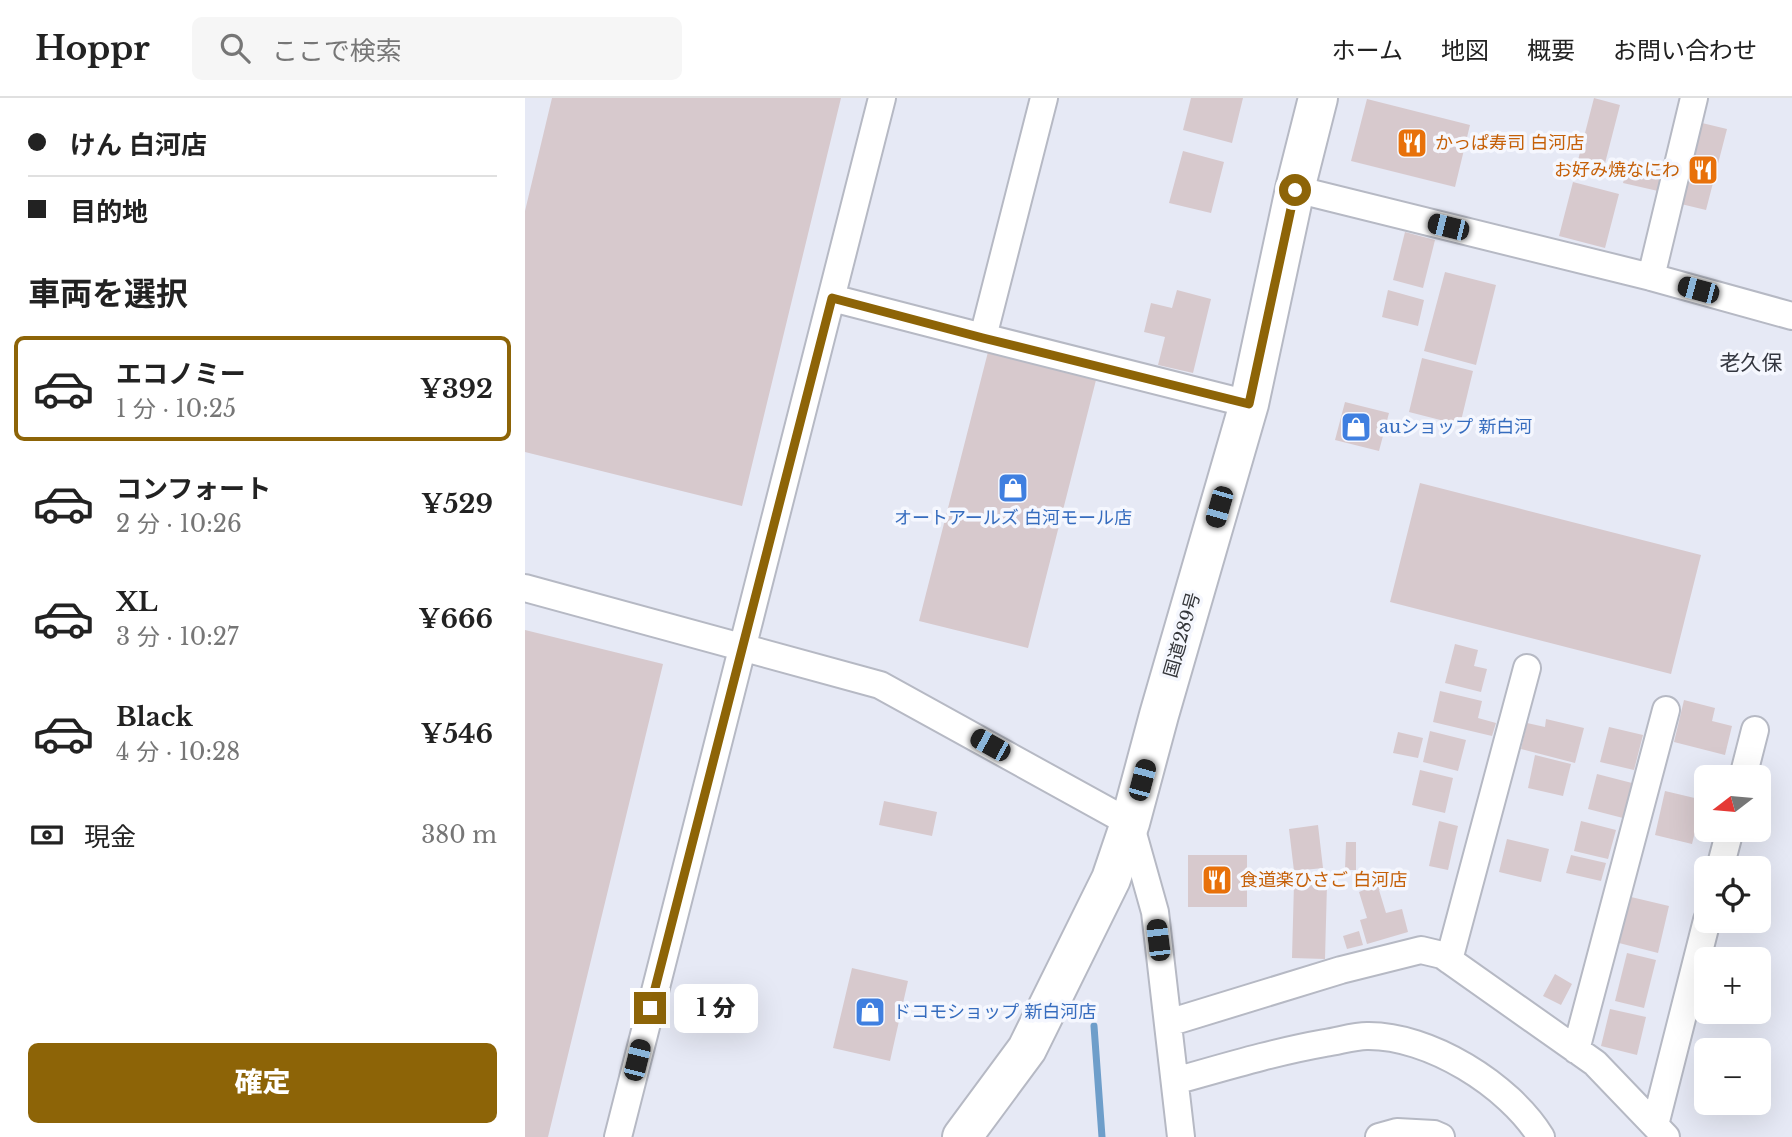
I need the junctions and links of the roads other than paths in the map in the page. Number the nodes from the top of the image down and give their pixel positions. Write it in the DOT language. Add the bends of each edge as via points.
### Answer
graph roads {
  1 [pos="882,98"];
  2 [pos="1044,98"];
  3 [pos="1318,98"];
  4 [pos="1694,98"];
  5 [pos="1295,190"];
  6 [pos="1651,277"];
  7 [pos="832,298"];
  8 [pos="1792,316"];
  9 [pos="983,338"];
  10 [pos="1249,404"];
  11 [pos="525,588"];
  12 [pos="742,647"];
  13 [pos="1527,668"];
  14 [pos="1666,710"];
  15 [pos="1755,730"];
  16 [pos="1746,765"];
  17 [pos="1130,823"];
  18 [pos="1704,933"];
  19 [pos="1449,960"];
  20 [pos="1168,1023"];
  21 [pos="1577,1050"];
  22 [pos="1175,1081"];
  23 [pos="1661,1131"];
  24 [pos="618,1137"];
  25 [pos="962,1137"];
  26 [pos="1181,1137"];
  27 [pos="1379,1137"];
  28 [pos="1441,1137"];
  29 [pos="1541,1137"];
  1 -- 7 [label="street"];
  2 -- 9 [label="street"];
  3 -- 5 [label="highway, 国道289号"];
  4 -- 6 [label="street"];
  5 -- 6 [label="street"];
  5 -- 10 [label="highway, 国道289号"];
  6 -- 8 [label="street"];
  7 -- 9 [label="street"];
  7 -- 12 [label="street"];
  9 -- 10 [label="street"];
  10 -- 17 [label="highway, 国道289号"];
  11 -- 12 [label="street"];
  12 -- 17 [label="street" via="880,685"];
  12 -- 24 [label="street"];
  13 -- 19 [label="street"];
  14 -- 21 [label="street"];
  15 -- 16 [label="street"];
  17 -- 20 [label="street" via="1155,912"];
  17 -- 25 [label="highway, 国道289号" via="1111,879 1027,1049"];
  18 -- 23 [label="street"];
  19 -- 20 [label="street" via="1421,950"];
  19 -- 21 [label="street"];
  20 -- 22 [label="street"];
  21 -- 23 [label="street"];
  22 -- 26 [label="street"];
  22 -- 29 [label="street" via="1291,1049 1367,1035 1409,1041 1482,1076"];
  27 -- 28 [label="street" via="1398,1132"];
}
